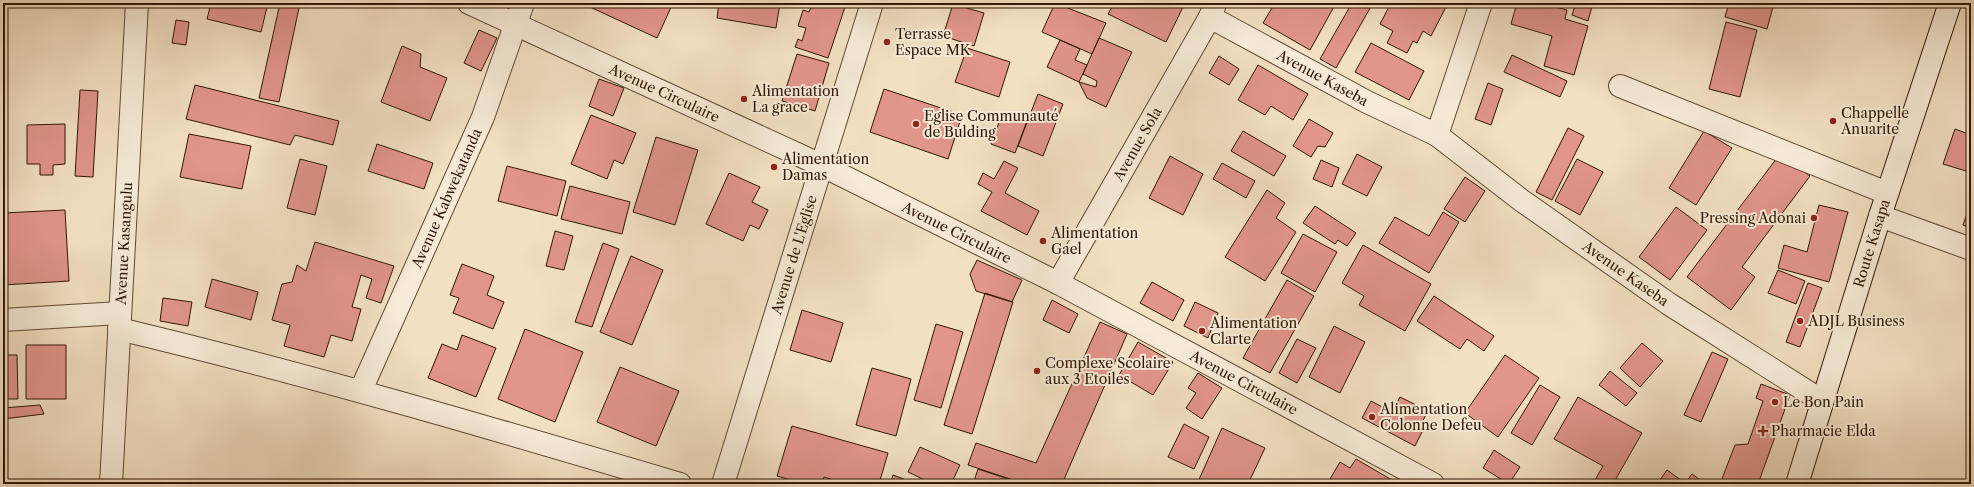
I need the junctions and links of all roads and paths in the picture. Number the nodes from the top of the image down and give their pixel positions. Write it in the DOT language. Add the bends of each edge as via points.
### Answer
graph roads {
  1 [pos="137,3"];
  2 [pos="469,3"];
  3 [pos="872,3"];
  4 [pos="1481,3"];
  5 [pos="1950,3"];
  6 [pos="1212,10"];
  7 [pos="519,13"];
  8 [pos="1620,86"];
  9 [pos="1438,135"];
  10 [pos="822,166"];
  11 [pos="1887,193"];
  12 [pos="1880,216"];
  13 [pos="1971,249"];
  14 [pos="1058,284"];
  15 [pos="3,320"];
  16 [pos="119,321"];
  17 [pos="361,390"];
  18 [pos="1822,401"];
  19 [pos="111,484"];
  20 [pos="680,484"];
  21 [pos="724,484"];
  22 [pos="1433,484"];
  23 [pos="1797,484"];
  1 -- 16 [label="street, Avenue Kasangulu"];
  2 -- 7 [label="street, Avenue Circulaire"];
  3 -- 10 [label="street, Avenue de L'Eglise"];
  4 -- 9 [label="street"];
  5 -- 11 [label="street, Route Kasapa"];
  6 -- 9 [label="street, Avenue Kaseba" via="1367,102"];
  6 -- 14 [label="street, Avenue Sola"];
  7 -- 10 [label="street, Avenue Circulaire"];
  7 -- 17 [label="street, Avenue Kabwekatanda" via="483,117"];
  8 -- 11 [label="street"];
  9 -- 18 [label="street, Avenue Kaseba" via="1521,200 1656,296"];
  10 -- 14 [label="street, Avenue Circulaire"];
  10 -- 21 [label="street, Avenue de L'Eglise"];
  11 -- 12 [label="street, Route Kasapa"];
  12 -- 13 [label="street"];
  12 -- 18 [label="street, Route Kasapa"];
  14 -- 22 [label="street, Avenue Circulaire"];
  15 -- 16 [label="street"];
  16 -- 17 [label="street"];
  16 -- 19 [label="street, Avenue Kasangulu"];
  17 -- 20 [label="street"];
  18 -- 23 [label="street, Route Kasapa"];
}
